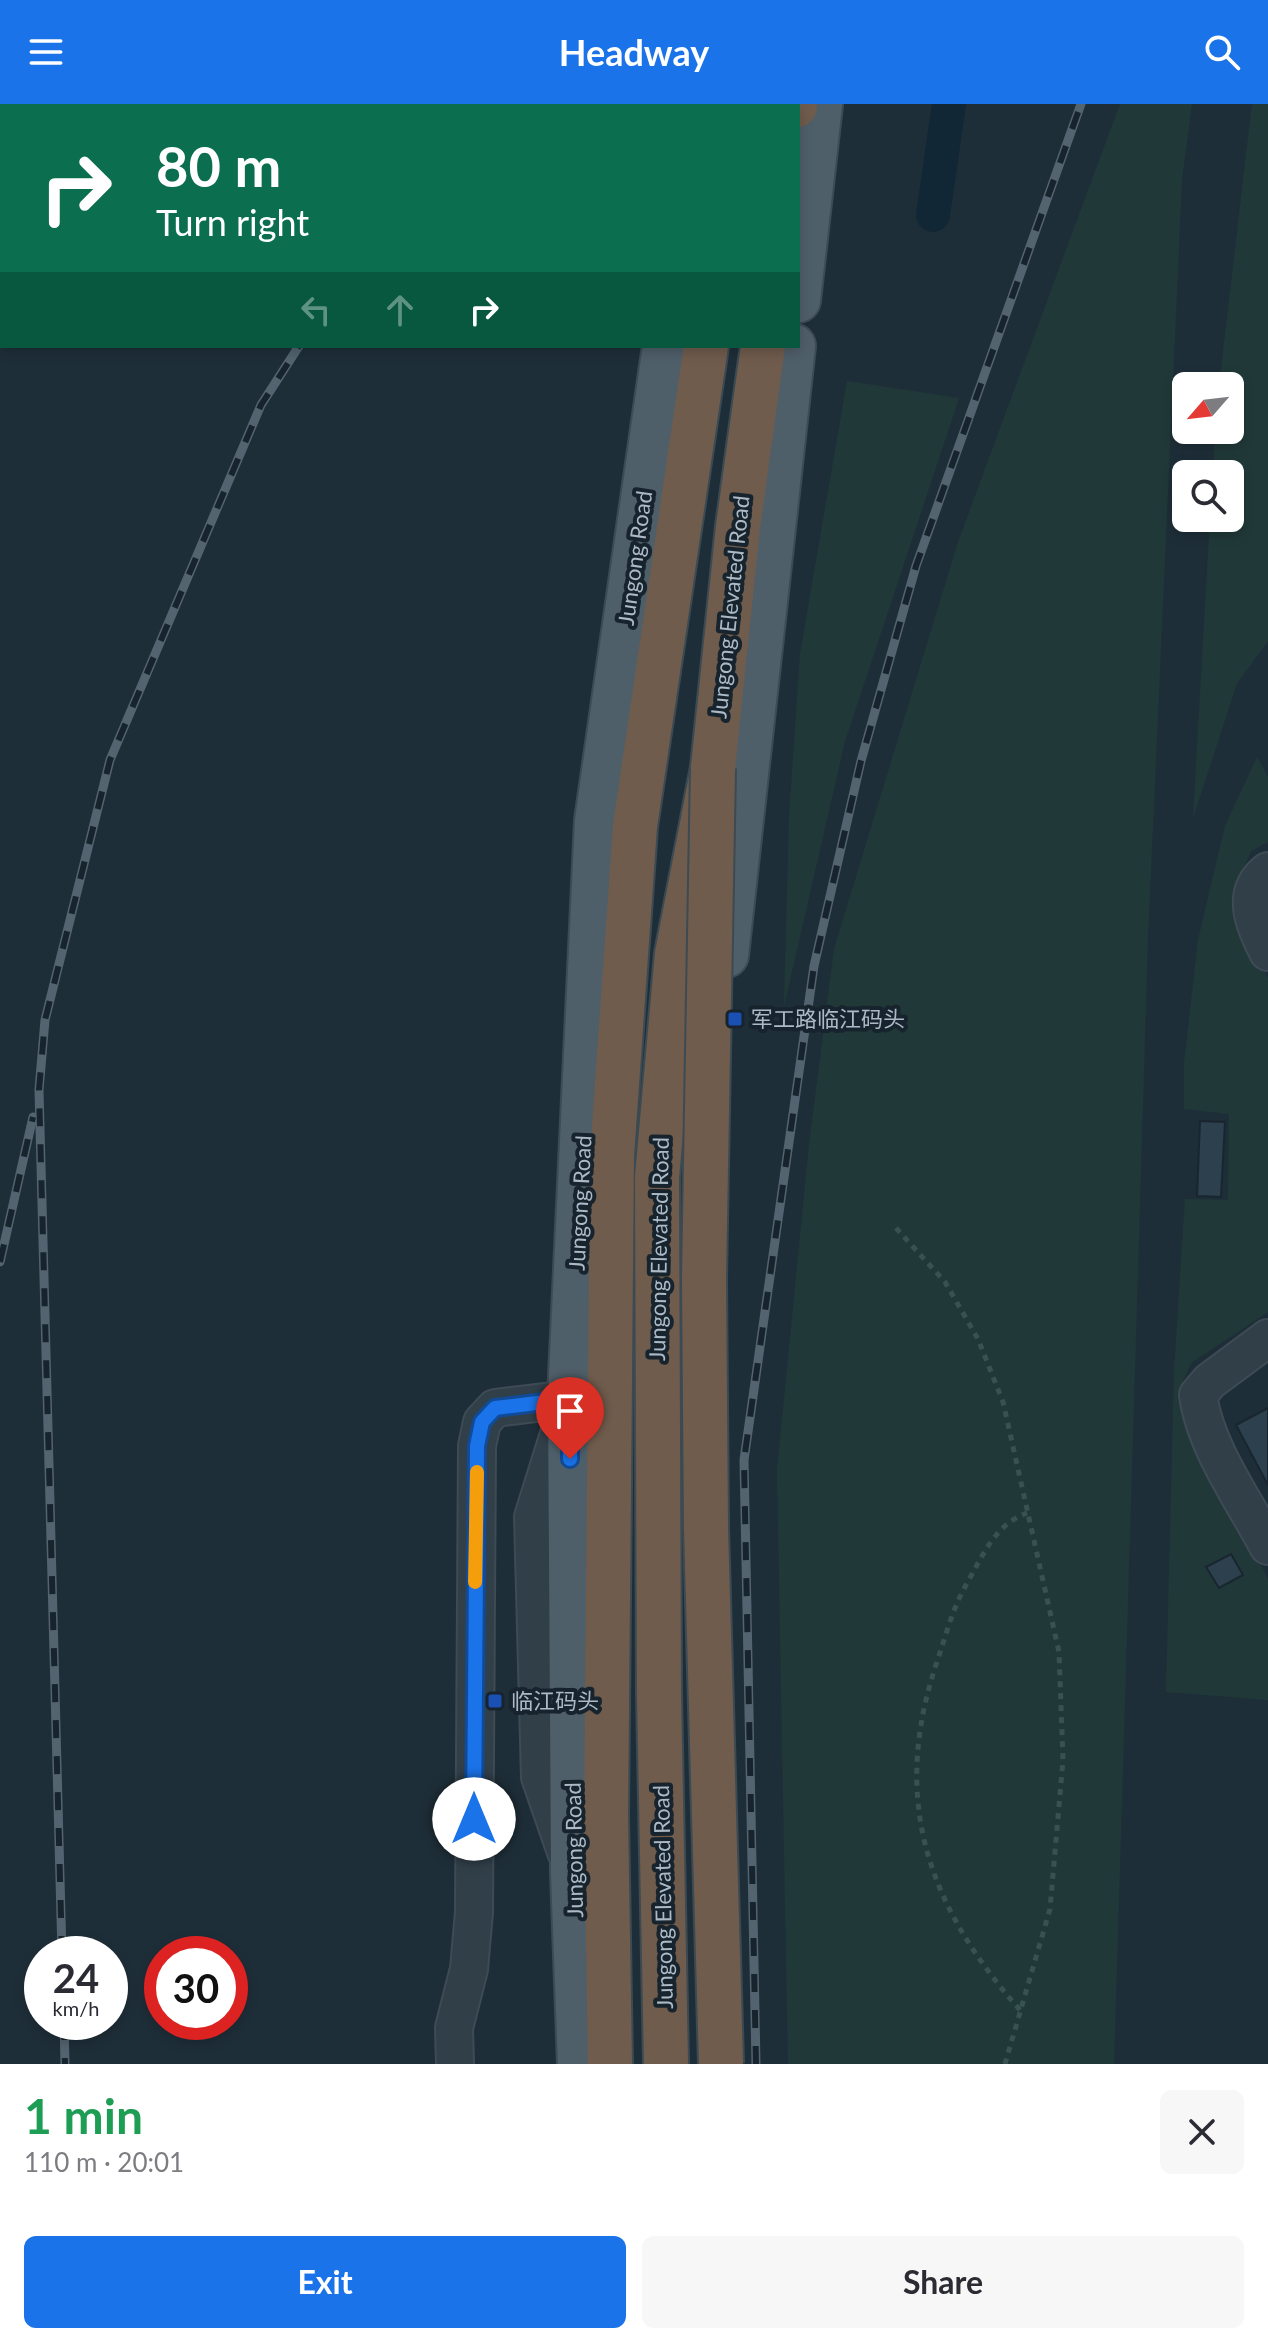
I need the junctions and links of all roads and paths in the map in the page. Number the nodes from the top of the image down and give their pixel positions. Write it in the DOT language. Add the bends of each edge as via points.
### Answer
graph roads {
  1 [pos="820,104"];
  2 [pos="800,282"];
  3 [pos="665,348"];
  4 [pos="706,348"];
  5 [pos="763,348"];
  6 [pos="793,348"];
  7 [pos="713,768"];
  8 [pos="1268,871"];
  9 [pos="1268,952"];
  10 [pos="896,1228"];
  11 [pos="1268,1338"];
  12 [pos="570,1399"];
  13 [pos="1027,1513"];
  14 [pos="1268,1546"];
  15 [pos="1021,2011"];
  16 [pos="455,2064"];
  17 [pos="580,2064"];
  18 [pos="610,2064"];
  19 [pos="666,2064"];
  20 [pos="705,2064"];
  21 [pos="721,2064"];
  22 [pos="1005,2064"];
  1 -- 2 [label="main road"];
  3 -- 12 [label="main road, Jungong Road" via="597,821"];
  4 -- 18 [label="highway" via="635,826 612,1156 606,1816"];
  5 -- 7 [label="highway, Jungong Elevated Road"];
  6 -- 20 [label="main road" via="695,1255"];
  7 -- 19 [label="highway, Jungong Elevated Road, bridge" via="677,954 657,1177"];
  7 -- 21 [label="highway, bridge" via="704,1295"];
  8 -- 9 [label="street" via="1256,880 1250,905"];
  10 -- 13 [label="path" via="945,1282 978,1339 1003,1402"];
  11 -- 14 [label="street" via="1198,1395 1215,1445"];
  12 -- 16 [label="street" via="495,1408 482,1422 477,1446 474,1912 469,1969 454,2028"];
  12 -- 17 [label="main road, Jungong Road" via="573,1872"];
  13 -- 15 [label="path" via="1059,1652 1063,1760 1050,1909"];
  13 -- 15 [label="path" via="1014,1518 991,1541 958,1600 918,1730 915,1804 933,1875 964,1938"];
  15 -- 22 [label="path"];
}
